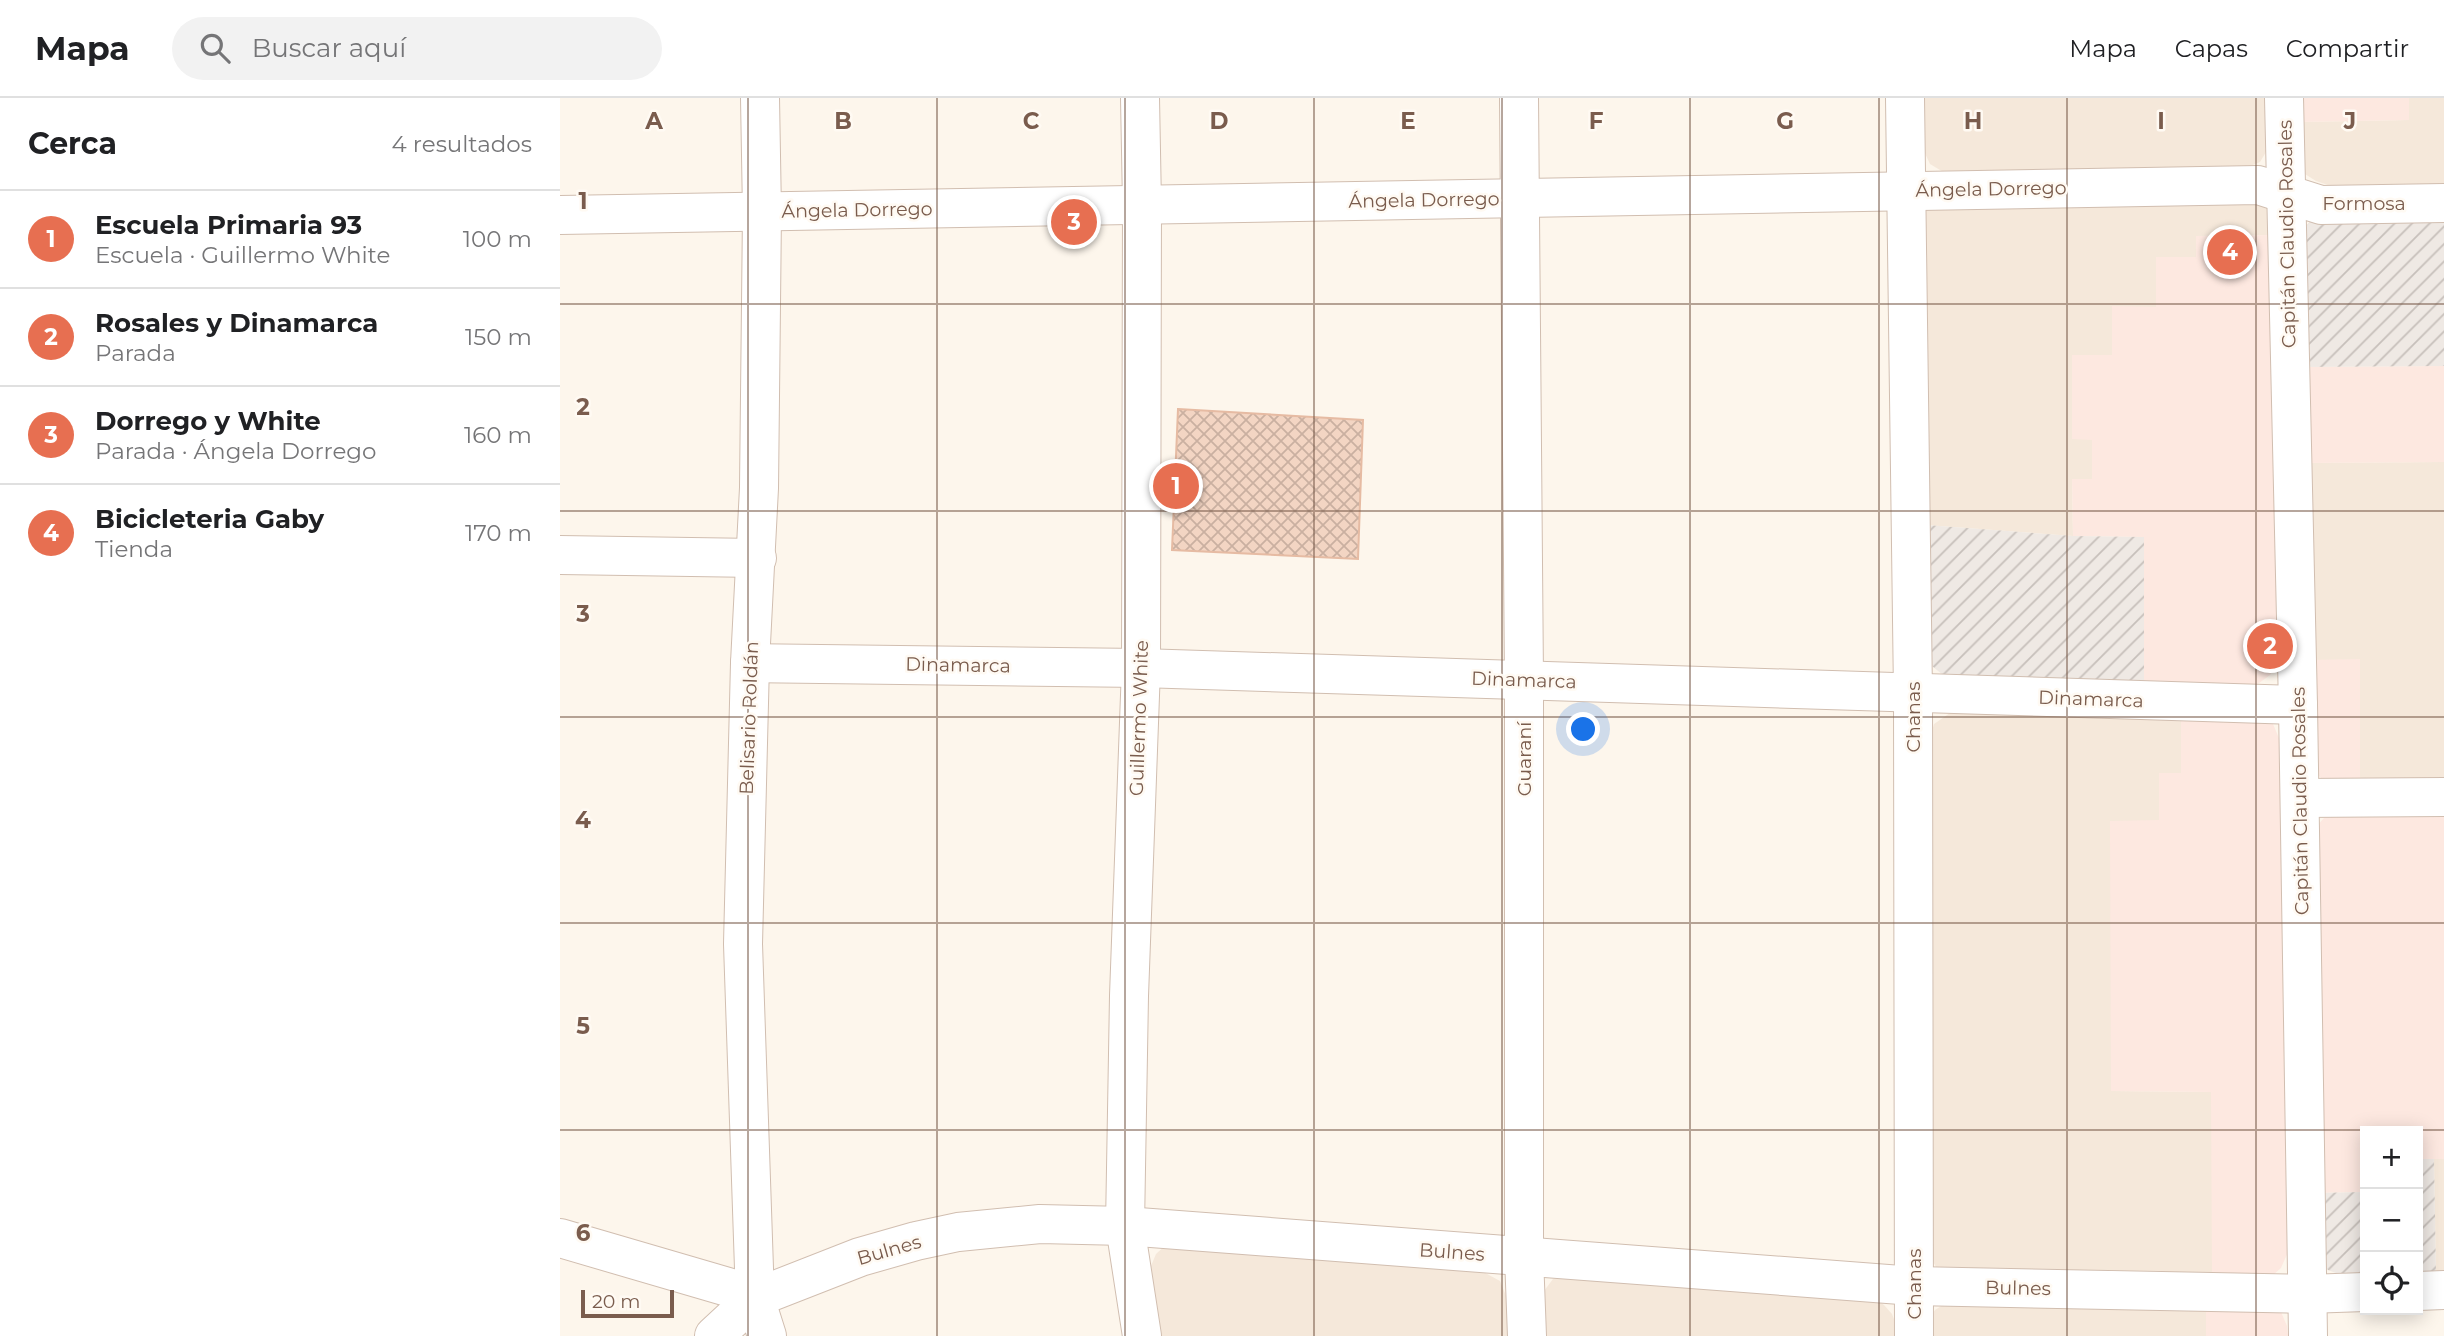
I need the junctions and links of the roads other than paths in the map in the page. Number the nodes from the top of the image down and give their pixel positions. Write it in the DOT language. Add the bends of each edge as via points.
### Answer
graph roads {
  1 [pos="760,98"];
  2 [pos="1140,98"];
  3 [pos="1519,98"];
  4 [pos="1906,98"];
  5 [pos="2284,98"];
  6 [pos="1907,190"];
  7 [pos="2286,195"];
  8 [pos="1521,198"];
  9 [pos="2444,203"];
  10 [pos="1142,204"];
  11 [pos="762,212"];
  12 [pos="560,215"];
  13 [pos="560,555"];
  14 [pos="757,558"];
  15 [pos="750,663"];
  16 [pos="1141,668"];
  17 [pos="1524,679"];
  18 [pos="1913,694"];
  19 [pos="2298,705"];
  20 [pos="2444,797"];
  21 [pos="2300,798"];
  22 [pos="1125,1226"];
  23 [pos="560,1238"];
  24 [pos="1524,1257"];
  25 [pos="1914,1286"];
  26 [pos="2423,1290"];
  27 [pos="2444,1290"];
  28 [pos="2360,1292"];
  29 [pos="2307,1294"];
  30 [pos="755,1298"];
  31 [pos="713,1336"];
  32 [pos="767,1336"];
  33 [pos="1142,1336"];
  34 [pos="1527,1336"];
  35 [pos="1914,1336"];
  36 [pos="2308,1336"];
  1 -- 11 [label="street, Belisario Roldán"];
  2 -- 10 [label="street, Guillermo White"];
  3 -- 8 [label="street, Guaraní"];
  4 -- 6 [label="street, Chanas"];
  5 -- 7 [label="street, Capitán Claudio Rosales"];
  6 -- 7 [label="street, Ángela Dorrego" via="2258,185"];
  6 -- 8 [label="street, Ángela Dorrego"];
  6 -- 18 [label="street, Chanas"];
  7 -- 9 [label="street, Formosa" via="2321,205"];
  7 -- 19 [label="street, Capitán Claudio Rosales"];
  8 -- 10 [label="street, Ángela Dorrego"];
  8 -- 17 [label="street, Guaraní"];
  10 -- 11 [label="street, Ángela Dorrego"];
  10 -- 16 [label="street, Guillermo White"];
  11 -- 12 [label="street, Ángela Dorrego"];
  11 -- 14 [label="street, Belisario Roldán"];
  13 -- 14 [label="street"];
  14 -- 15 [label="street, Belisario Roldán"];
  15 -- 16 [label="street, Dinamarca"];
  15 -- 30 [label="street, Belisario Roldán" via="743,944"];
  16 -- 17 [label="street, Dinamarca"];
  16 -- 22 [label="street, Guillermo White"];
  17 -- 18 [label="street, Dinamarca"];
  17 -- 24 [label="street, Guaraní"];
  18 -- 19 [label="street, Dinamarca"];
  18 -- 25 [label="street, Chanas"];
  19 -- 21 [label="street, Capitán Claudio Rosales"];
  20 -- 21 [label="street"];
  21 -- 29 [label="street, Capitán Claudio Rosales"];
  22 -- 24 [label="street, Bulnes"];
  22 -- 30 [label="street, Bulnes" via="1040,1224 958,1232 860,1257"];
  22 -- 33 [label="street, Guillermo White"];
  23 -- 30 [label="street"];
  24 -- 25 [label="street, Bulnes"];
  24 -- 34 [label="street, Guaraní"];
  25 -- 29 [label="street, Bulnes"];
  25 -- 35 [label="street, Chanas"];
  26 -- 27 [label="street"];
  28 -- 29 [label="street, Bulnes"];
  29 -- 36 [label="street, Capitán Claudio Rosales"];
  30 -- 31 [label="street"];
  30 -- 32 [label="street, Belisario Roldán"];
}
